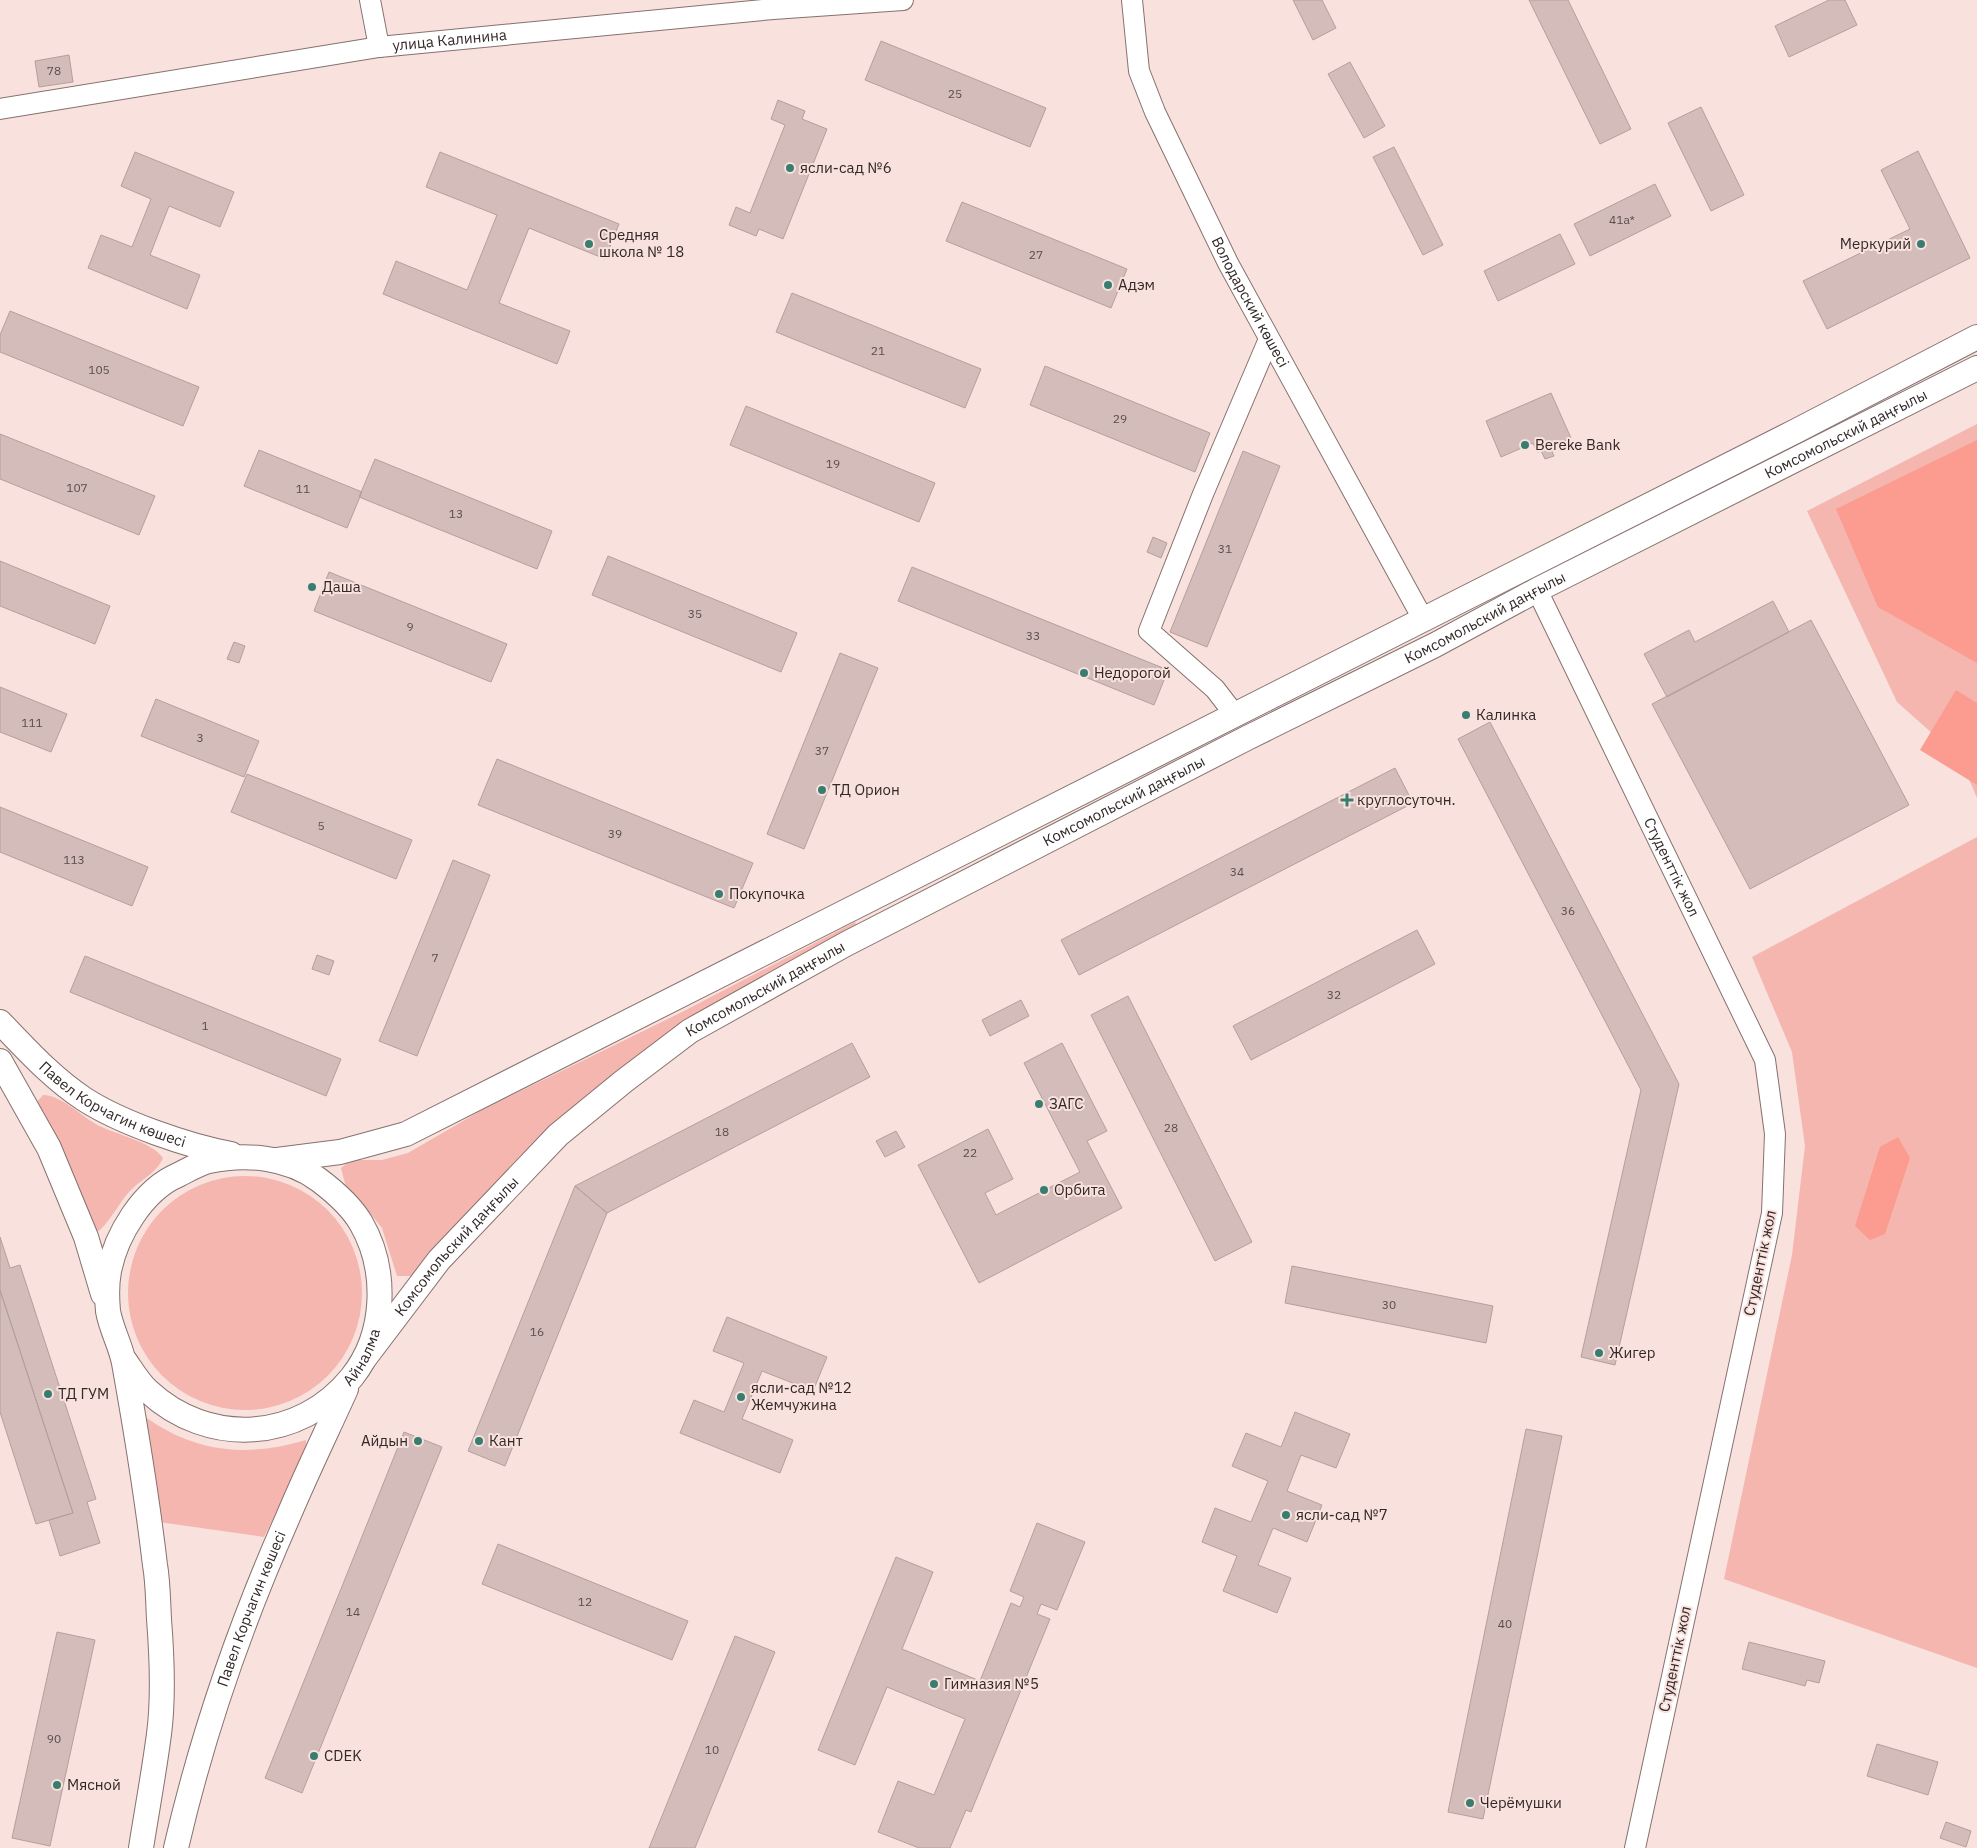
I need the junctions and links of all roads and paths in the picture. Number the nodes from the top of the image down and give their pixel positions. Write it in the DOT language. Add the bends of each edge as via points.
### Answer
graph roads {
  1 [pos="370,0"];
  2 [pos="903,0"];
  3 [pos="1132,0"];
  4 [pos="380,47"];
  5 [pos="0,109"];
  6 [pos="1977,337"];
  7 [pos="1269,339"];
  8 [pos="1977,368"];
  9 [pos="1686,486"];
  10 [pos="1698,509"];
  11 [pos="1538,590"];
  12 [pos="1424,619"];
  13 [pos="1235,716"];
  14 [pos="1247,738"];
  15 [pos="0,1022"];
  16 [pos="0,1061"];
  17 [pos="245,1156"];
  18 [pos="277,1160"];
  19 [pos="108,1311"];
  20 [pos="123,1358"];
  21 [pos="357,1369"];
  22 [pos="141,1848"];
  23 [pos="176,1848"];
  24 [pos="1635,1848"];
  1 -- 4 [label="street"];
  2 -- 4 [label="street, улица Калинина" via="773,9"];
  3 -- 7 [label="street, Володарский көшесі" via="1140,72 1155,112 1228,263"];
  4 -- 5 [label="street, улица Калинина"];
  6 -- 9 [label="street, Комсомольский даңғылы"];
  7 -- 12 [label="street, Володарский көшесі"];
  7 -- 13 [label="street" via="1149,631 1214,689"];
  8 -- 10 [label="street, Комсомольский даңғылы"];
  9 -- 10 [label="street"];
  9 -- 12 [label="street, Комсомольский даңғылы"];
  10 -- 11 [label="street, Комсомольский даңғылы"];
  11 -- 14 [label="street, Комсомольский даңғылы"];
  11 -- 24 [label="street, Студенттік жол" via="1765,1060 1775,1134 1772,1214"];
  12 -- 13 [label="street, Комсомольский даңғылы"];
  13 -- 14 [label="street"];
  13 -- 18 [label="street, Комсомольский даңғылы" via="406,1134 340,1152"];
  14 -- 21 [label="street, Комсомольский даңғылы" via="846,944 690,1031 558,1135 439,1260"];
  15 -- 17 [label="street, Павел Корчагин көшесі" via="43,1067 85,1100 135,1125 213,1151"];
  16 -- 19 [label="street" via="49,1148 86,1237"];
  17 -- 18 [label="street, Айналма"];
  17 -- 19 [label="street, Айналма" via="206,1162 171,1178 142,1203 120,1235 109,1272"];
  18 -- 21 [label="street, Айналма" via="310,1174 339,1195 361,1222 375,1255 380,1290 377,1326"];
  19 -- 20 [label="street, Айналма"];
  20 -- 21 [label="street, Айналма" via="146,1389 177,1413 212,1427 251,1430 289,1423 323,1405"];
  20 -- 22 [label="street" via="156,1568 162,1661 160,1731"];
  21 -- 23 [label="street, Павел Корчагин көшесі" via="287,1517 237,1644 199,1760"];
}
